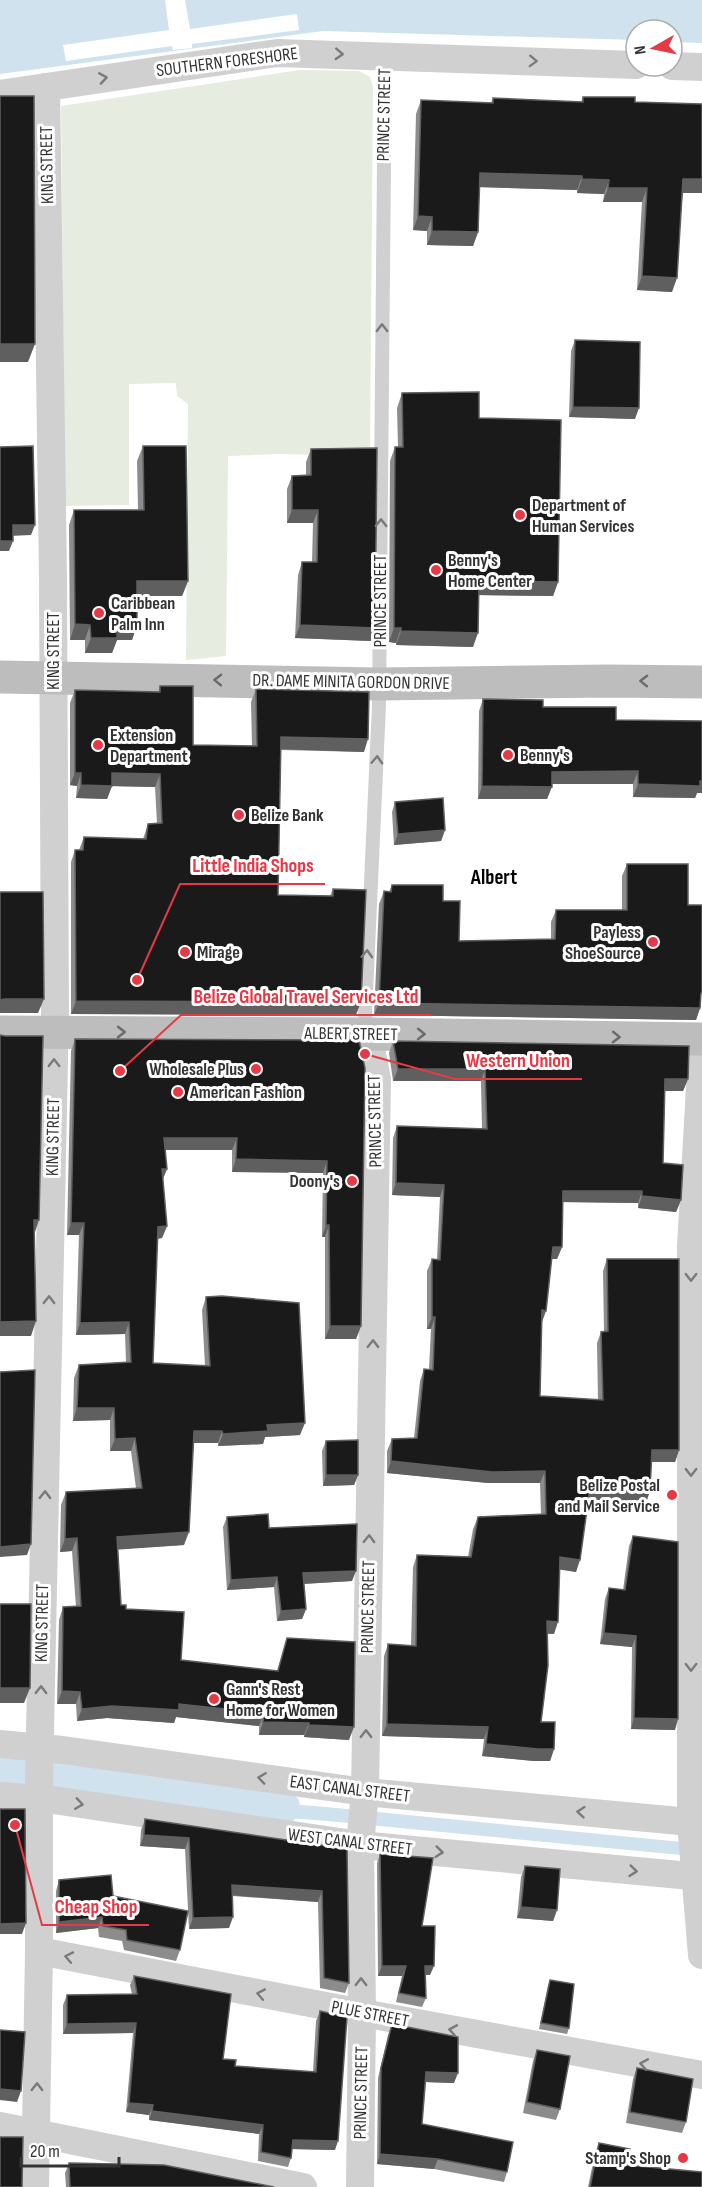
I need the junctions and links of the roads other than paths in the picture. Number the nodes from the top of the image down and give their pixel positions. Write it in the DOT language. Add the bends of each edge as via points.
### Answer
graph roads {
  1 [pos="385,56"];
  2 [pos="624,65"];
  3 [pos="684,66"];
  4 [pos="702,67"];
  5 [pos="46,87"];
  6 [pos="0,94"];
  7 [pos="0,677"];
  8 [pos="53,679"];
  9 [pos="702,682"];
  10 [pos="379,684"];
  11 [pos="0,1032"];
  12 [pos="54,1032"];
  13 [pos="368,1034"];
  14 [pos="702,1039"];
  15 [pos="702,1051"];
  16 [pos="696,1248"];
  17 [pos="0,1744"];
  18 [pos="39,1772"];
  19 [pos="0,1796"];
  20 [pos="362,1818"];
  21 [pos="697,1850"];
  22 [pos="39,1951"];
  23 [pos="702,1955"];
  24 [pos="362,2013"];
  25 [pos="702,2075"];
  26 [pos="0,2126"];
  27 [pos="36,2133"];
  28 [pos="35,2187"];
  29 [pos="303,2187"];
  30 [pos="360,2187"];
  1 -- 2 [label="street, SOUTHERN FORESHORE, one-way"];
  5 -- 1 [label="street, SOUTHERN FORESHORE, one-way" via="257,54"];
  10 -- 1 [label="lane, PRINCE STREET, one-way"];
  3 -- 4 [label="street"];
  5 -- 6 [label="street, SOUTHERN FORESHORE"];
  5 -- 8 [label="street, KING STREET"];
  7 -- 8 [label="main road, DR. DAME MINITA GORDON DRIVE"];
  10 -- 8 [label="main road, DR. DAME MINITA GORDON DRIVE, one-way"];
  8 -- 12 [label="street, KING STREET"];
  9 -- 10 [label="main road, DR. DAME MINITA GORDON DRIVE, one-way"];
  13 -- 10 [label="lane, PRINCE STREET, one-way" via="364,1015"];
  11 -- 12 [label="main road, ALBERT STREET"];
  12 -- 13 [label="main road, ALBERT STREET, one-way"];
  18 -- 12 [label="street, KING STREET, one-way"];
  13 -- 14 [label="main road, ALBERT STREET, one-way"];
  20 -- 13 [label="street, PRINCE STREET, one-way" via="378,1079"];
  15 -- 16 [label="street"];
  16 -- 21 [label="street, one-way"];
  17 -- 18 [label="street, EAST CANAL STREET"];
  18 -- 19 [label="street, WEST CANAL STREET"];
  20 -- 18 [label="street, EAST CANAL STREET, one-way"];
  18 -- 20 [label="street, WEST CANAL STREET, one-way"];
  18 -- 22 [label="street, KING STREET"];
  20 -- 21 [label="street, WEST CANAL STREET, one-way"];
  21 -- 20 [label="street, EAST CANAL STREET, one-way"];
  24 -- 20 [label="street, PRINCE STREET, one-way"];
  21 -- 23 [label="street"];
  24 -- 22 [label="street, PLUE STREET, one-way"];
  27 -- 22 [label="street, KING STREET, one-way"];
  25 -- 24 [label="street, PLUE STREET, one-way"];
  24 -- 30 [label="street, PRINCE STREET"];
  26 -- 27 [label="street"];
  27 -- 28 [label="street, KING STREET"];
  27 -- 29 [label="street"];
}
